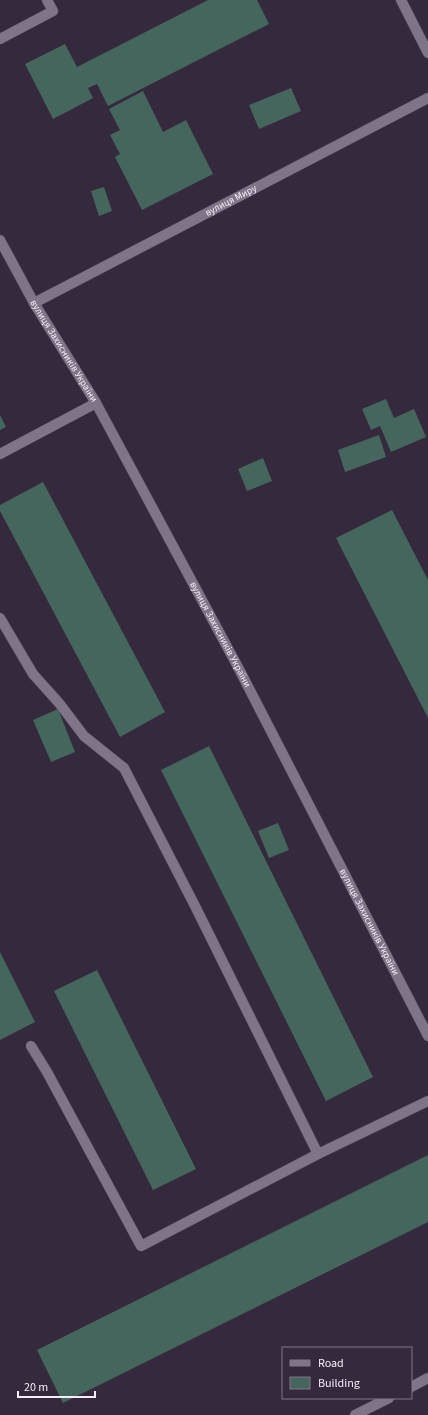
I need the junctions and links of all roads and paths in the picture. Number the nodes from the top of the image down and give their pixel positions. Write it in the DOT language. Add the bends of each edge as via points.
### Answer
graph roads {
  1 [pos="47,0"];
  2 [pos="401,0"];
  3 [pos="0,39"];
  4 [pos="428,53"];
  5 [pos="428,98"];
  6 [pos="0,240"];
  7 [pos="34,303"];
  8 [pos="96,403"];
  9 [pos="0,454"];
  10 [pos="0,618"];
  11 [pos="428,1036"];
  12 [pos="32,1046"];
  13 [pos="428,1101"];
  14 [pos="318,1154"];
  15 [pos="428,1378"];
  16 [pos="412,1386"];
  17 [pos="387,1399"];
  18 [pos="355,1415"];
  1 -- 3 [label="street" via="53,11"];
  2 -- 4 [label="street"];
  5 -- 7 [label="street, вулиця Миру"];
  6 -- 7 [label="street, вулиця Захисників України"];
  7 -- 8 [label="street, вулиця Захисників України"];
  8 -- 9 [label="street"];
  8 -- 11 [label="street, вулиця Захисників України" via="239,669"];
  10 -- 14 [label="street" via="33,674 84,736 124,768"];
  12 -- 14 [label="street" via="141,1246"];
  13 -- 14 [label="street"];
  15 -- 16 [label="street"];
  17 -- 18 [label="street"];
}
